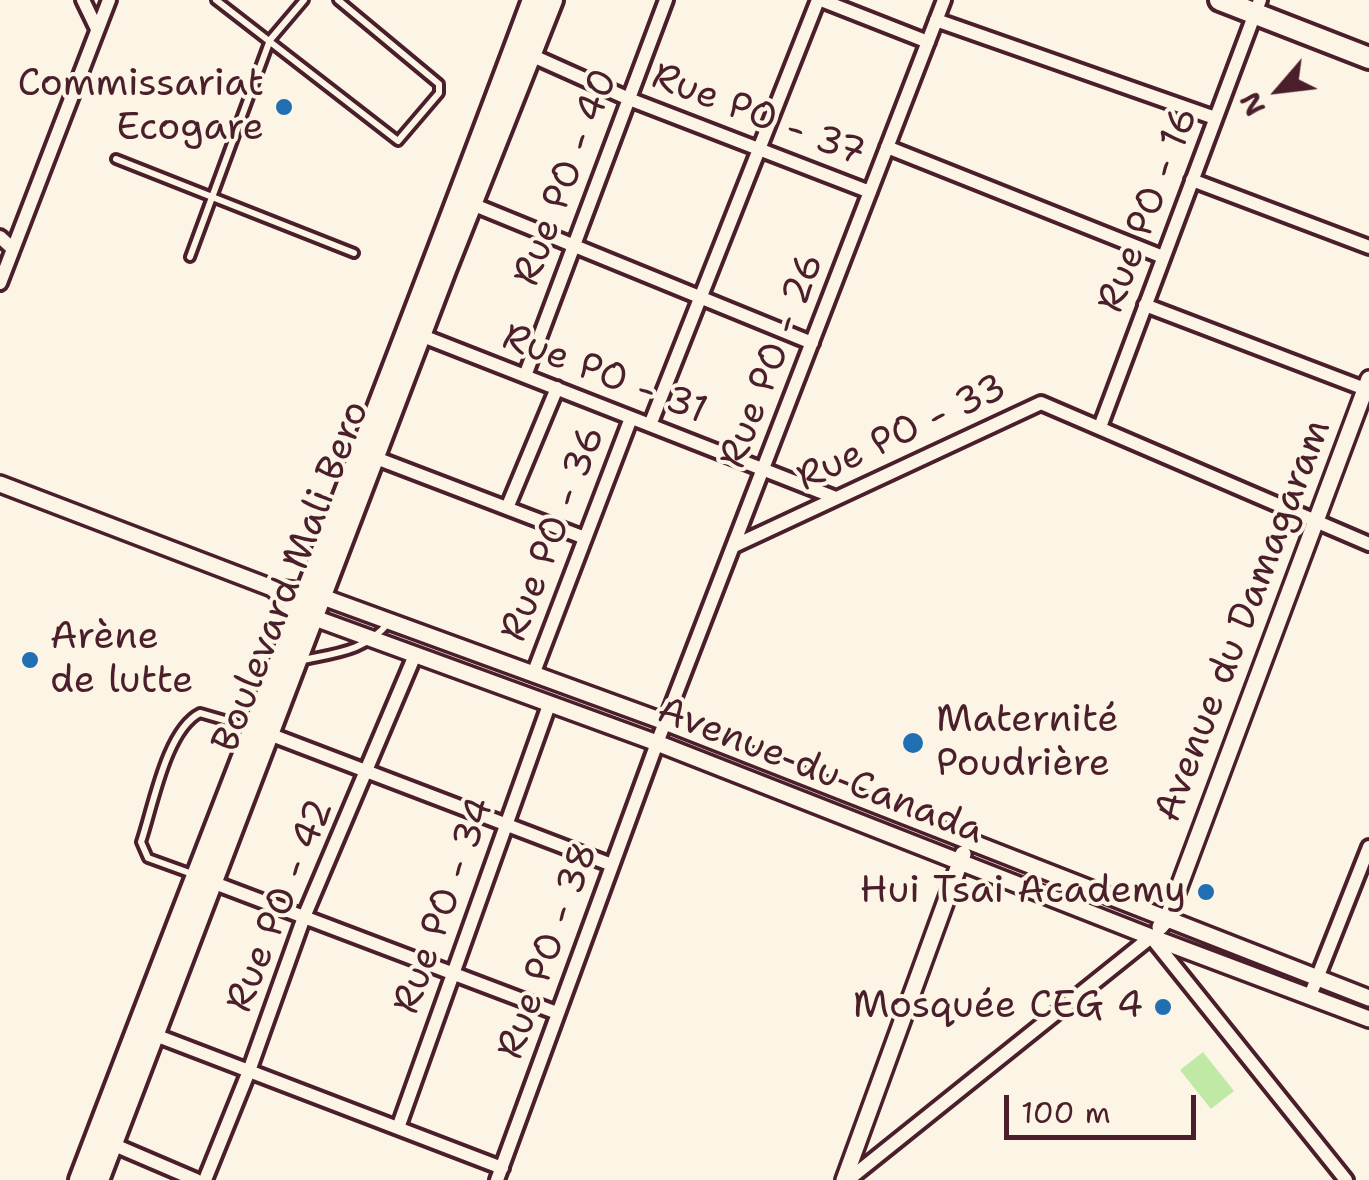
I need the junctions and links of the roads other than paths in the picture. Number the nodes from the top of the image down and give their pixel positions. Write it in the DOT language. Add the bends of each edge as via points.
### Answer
graph roads {
  1 [pos="83,0"];
  2 [pos="109,0"];
  3 [pos="216,0"];
  4 [pos="304,0"];
  5 [pos="338,0"];
  6 [pos="533,0"];
  7 [pos="552,0"];
  8 [pos="666,0"];
  9 [pos="820,0"];
  10 [pos="944,0"];
  11 [pos="1220,0"];
  12 [pos="1257,7"];
  13 [pos="936,20"];
  14 [pos="96,30"];
  15 [pos="270,40"];
  16 [pos="928,42"];
  17 [pos="522,52"];
  18 [pos="1369,58"];
  19 [pos="629,98"];
  20 [pos="1216,118"];
  21 [pos="887,147"];
  22 [pos="761,148"];
  23 [pos="116,159"];
  24 [pos="1192,180"];
  25 [pos="870,192"];
  26 [pos="212,197"];
  27 [pos="464,201"];
  28 [pos="0,237"];
  29 [pos="574,246"];
  30 [pos="1369,247"];
  31 [pos="13,249"];
  32 [pos="354,253"];
  33 [pos="190,257"];
  34 [pos="1163,257"];
  35 [pos="0,283"];
  36 [pos="701,298"];
  37 [pos="1145,305"];
  38 [pos="414,333"];
  39 [pos="812,343"];
  40 [pos="525,376"];
  41 [pos="1367,384"];
  42 [pos="557,388"];
  43 [pos="630,418"];
  44 [pos="650,425"];
  45 [pos="1100,427"];
  46 [pos="368,455"];
  47 [pos="763,470"];
  48 [pos="0,484"];
  49 [pos="836,498"];
  50 [pos="507,508"];
  51 [pos="1315,522"];
  52 [pos="585,538"];
  53 [pos="1369,544"];
  54 [pos="736,546"];
  55 [pos="272,588"];
  56 [pos="316,594"];
  57 [pos="307,616"];
  58 [pos="391,620"];
  59 [pos="376,638"];
  60 [pos="415,655"];
  61 [pos="296,662"];
  62 [pos="534,672"];
  63 [pos="549,705"];
  64 [pos="665,722"];
  65 [pos="262,731"];
  66 [pos="657,743"];
  67 [pos="368,772"];
  68 [pos="506,824"];
  69 [pos="969,841"];
  70 [pos="1369,847"];
  71 [pos="960,861"];
  72 [pos="612,865"];
  73 [pos="204,879"];
  74 [pos="304,917"];
  75 [pos="1167,919"];
  76 [pos="1151,938"];
  77 [pos="453,974"];
  78 [pos="1318,978"];
  79 [pos="1310,996"];
  80 [pos="1369,998"];
  81 [pos="557,1013"];
  82 [pos="1369,1018"];
  83 [pos="155,1035"];
  84 [pos="249,1071"];
  85 [pos="398,1128"];
  86 [pos="112,1144"];
  87 [pos="500,1174"];
  88 [pos="80,1180"];
  89 [pos="98,1180"];
  90 [pos="196,1180"];
  91 [pos="205,1180"];
  92 [pos="846,1180"];
  93 [pos="1346,1180"];
  1 -- 14 [label="street"];
  2 -- 14 [label="street"];
  3 -- 15 [label="lane"];
  4 -- 15 [label="lane"];
  5 -- 15 [label="lane" via="439,84 402,140"];
  6 -- 17 [label="main road, Boulevard Mali Bero"];
  7 -- 17 [label="main road, Boulevard Mali Bero"];
  8 -- 19 [label="street, Rue PO - 40"];
  9 -- 16 [label="street"];
  9 -- 22 [label="street"];
  10 -- 13 [label="street, Rue PO - 26"];
  11 -- 12 [label="main road"];
  12 -- 18 [label="main road"];
  12 -- 20 [label="street, Rue PO - 16"];
  13 -- 16 [label="street, Rue PO - 26"];
  13 -- 20 [label="street"];
  14 -- 31 [label="street"];
  15 -- 26 [label="lane"];
  16 -- 21 [label="street, Rue PO - 26"];
  17 -- 19 [label="street, Rue PO - 37"];
  17 -- 27 [label="main road, Boulevard Mali Bero"];
  19 -- 22 [label="street, Rue PO - 37"];
  19 -- 29 [label="street, Rue PO - 40"];
  20 -- 24 [label="street, Rue PO - 16"];
  21 -- 25 [label="street, Rue PO - 26"];
  21 -- 34 [label="street"];
  22 -- 25 [label="street, Rue PO - 37"];
  22 -- 36 [label="street"];
  23 -- 26 [label="lane"];
  24 -- 30 [label="street"];
  24 -- 34 [label="street, Rue PO - 16"];
  25 -- 39 [label="street, Rue PO - 26"];
  26 -- 32 [label="lane"];
  26 -- 33 [label="lane"];
  27 -- 29 [label="street"];
  27 -- 38 [label="main road, Boulevard Mali Bero"];
  28 -- 31 [label="street"];
  29 -- 36 [label="street"];
  29 -- 40 [label="street, Rue PO - 40"];
  31 -- 35 [label="street"];
  34 -- 37 [label="street, Rue PO - 16"];
  36 -- 39 [label="street"];
  36 -- 44 [label="street"];
  37 -- 41 [label="street"];
  37 -- 45 [label="street, Rue PO - 16"];
  38 -- 40 [label="street, Rue PO - 31"];
  38 -- 46 [label="main road, Boulevard Mali Bero"];
  39 -- 47 [label="street, Rue PO - 26"];
  40 -- 42 [label="street, Rue PO - 31"];
  41 -- 51 [label="street, Avenue du Damagaram"];
  42 -- 43 [label="street, Rue PO - 31"];
  42 -- 50 [label="street"];
  43 -- 44 [label="street, Rue PO - 31"];
  43 -- 52 [label="street, Rue PO - 36"];
  44 -- 47 [label="street, Rue PO - 31"];
  45 -- 49 [label="street, Rue PO - 33" via="1041,403"];
  45 -- 51 [label="street, Rue PO - 33"];
  46 -- 50 [label="street"];
  46 -- 56 [label="main road, Boulevard Mali Bero"];
  47 -- 49 [label="street, Rue PO - 31"];
  47 -- 54 [label="street, Rue PO - 26"];
  48 -- 55 [label="street"];
  49 -- 54 [label="street, Rue PO - 33"];
  50 -- 52 [label="street"];
  51 -- 53 [label="street, Rue PO - 33"];
  51 -- 75 [label="street, Avenue du Damagaram"];
  52 -- 62 [label="street, Rue PO - 36"];
  54 -- 64 [label="street, Rue PO - 26"];
  55 -- 56 [label="street, Avenue du Canada"];
  55 -- 57 [label="street"];
  56 -- 57 [label="main road, Boulevard Mali Bero"];
  56 -- 58 [label="street, Avenue du Canada"];
  57 -- 59 [label="street, Avenue du Canada"];
  57 -- 61 [label="main road, Boulevard Mali Bero"];
  57 -- 65 [label="main road, Boulevard Mali Bero"];
  58 -- 59 [label="lane"];
  58 -- 62 [label="street, Avenue du Canada"];
  59 -- 60 [label="street, Avenue du Canada"];
  59 -- 61 [label="lane"];
  60 -- 63 [label="street, Avenue du Canada"];
  60 -- 67 [label="street, Rue PO - 42"];
  61 -- 65 [label="main road, Boulevard Mali Bero"];
  62 -- 64 [label="street, Avenue du Canada"];
  63 -- 66 [label="street, Avenue du Canada"];
  63 -- 68 [label="street, Rue PO - 34"];
  64 -- 66 [label="street, Rue PO - 26"];
  64 -- 69 [label="street, Avenue du Canada"];
  65 -- 67 [label="street"];
  65 -- 73 [label="main road, Boulevard Mali Bero"];
  65 -- 73 [label="lane" via="200,713 175,738 141,842 148,858"];
  66 -- 71 [label="street, Avenue du Canada"];
  66 -- 72 [label="street, Rue PO - 38"];
  67 -- 68 [label="street"];
  67 -- 74 [label="street, Rue PO - 42"];
  68 -- 72 [label="street"];
  68 -- 77 [label="street, Rue PO - 34"];
  69 -- 71 [label="street"];
  69 -- 75 [label="street, Avenue du Canada"];
  70 -- 78 [label="street"];
  71 -- 76 [label="street, Avenue du Canada"];
  71 -- 92 [label="street"];
  72 -- 81 [label="street, Rue PO - 38"];
  73 -- 74 [label="street"];
  73 -- 83 [label="main road, Boulevard Mali Bero"];
  73 -- 88 [label="main road, Boulevard Mali Bero"];
  74 -- 77 [label="street"];
  74 -- 84 [label="street, Rue PO - 42"];
  75 -- 76 [label="street, Avenue du Damagaram"];
  75 -- 78 [label="street, Avenue du Canada"];
  76 -- 79 [label="street, Avenue du Canada"];
  76 -- 92 [label="street"];
  76 -- 93 [label="street"];
  77 -- 81 [label="street"];
  77 -- 85 [label="street, Rue PO - 34"];
  78 -- 79 [label="street"];
  78 -- 80 [label="street, Avenue du Canada"];
  79 -- 82 [label="street, Avenue du Canada"];
  81 -- 87 [label="street, Rue PO - 38"];
  83 -- 84 [label="street"];
  83 -- 86 [label="main road, Boulevard Mali Bero"];
  84 -- 85 [label="street"];
  84 -- 91 [label="street, Rue PO - 42"];
  85 -- 87 [label="street"];
  86 -- 89 [label="main road, Boulevard Mali Bero"];
  86 -- 90 [label="street"];
}
